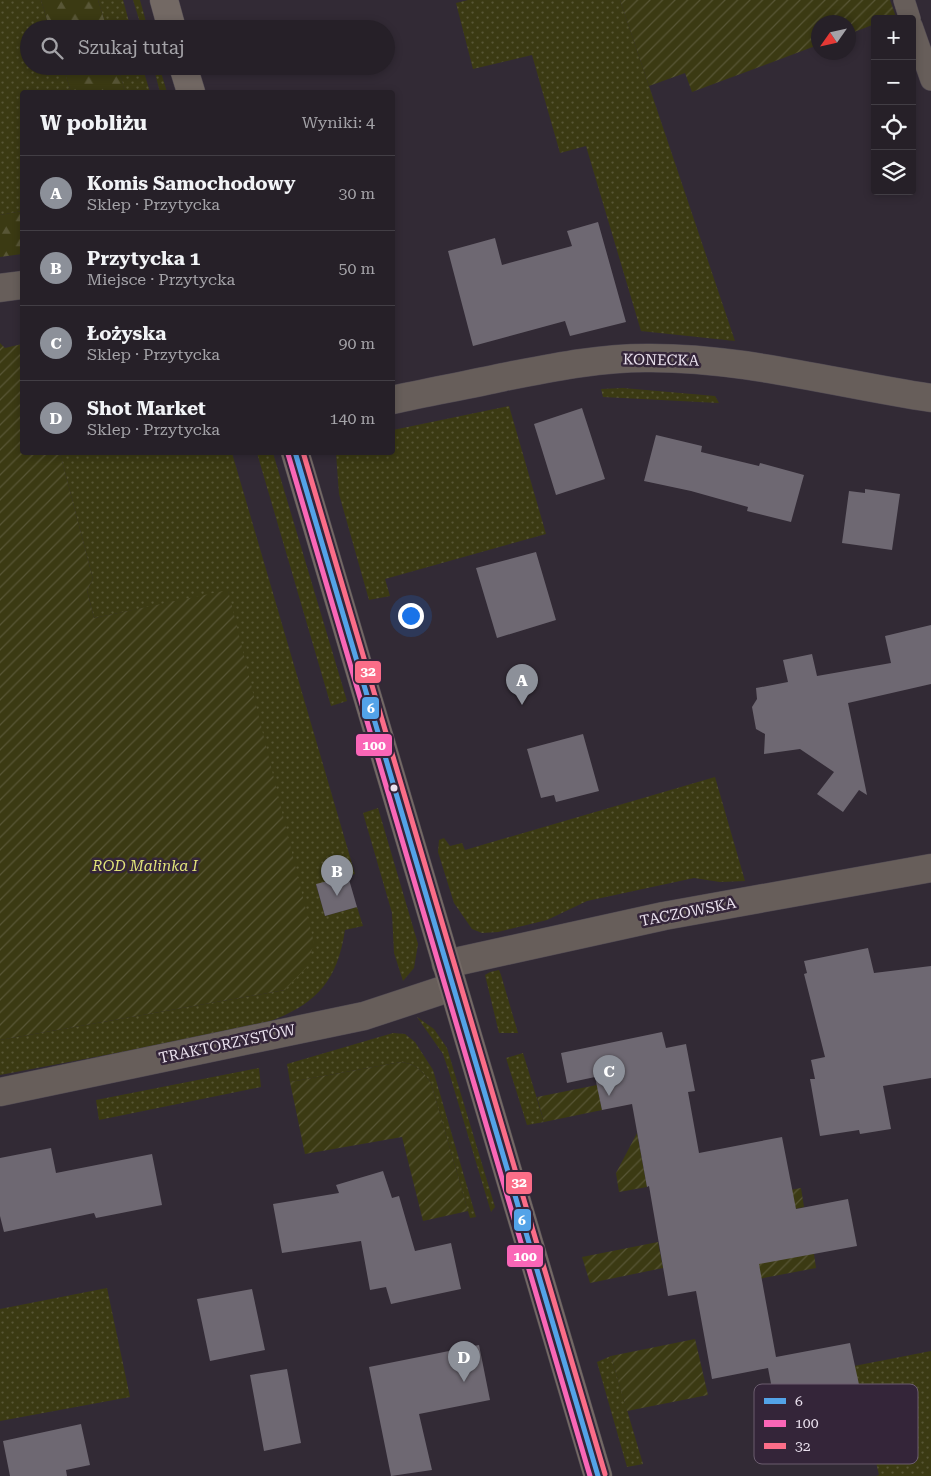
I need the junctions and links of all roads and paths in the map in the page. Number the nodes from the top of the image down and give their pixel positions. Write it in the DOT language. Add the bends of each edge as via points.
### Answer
graph roads {
  1 [pos="164,0"];
  2 [pos="904,0"];
  3 [pos="909,15"];
  4 [pos="170,20"];
  5 [pos="916,37"];
  6 [pos="186,75"];
  7 [pos="931,80"];
  8 [pos="190,90"];
  9 [pos="20,285"];
  10 [pos="0,288"];
  11 [pos="931,398"];
  12 [pos="395,399"];
  13 [pos="296,455"];
  14 [pos="931,868"];
  15 [pos="449,975"];
  16 [pos="0,1092"];
  17 [pos="598,1476"];
  1 -- 4 [label="main road"];
  2 -- 3 [label="lane"];
  5 -- 7 [label="lane"];
  6 -- 8 [label="main road"];
  9 -- 10 [label="street"];
  11 -- 12 [label="street, KONECKA" via="752,367 702,360 646,358 548,368"];
  13 -- 15 [label="main road"];
  14 -- 15 [label="street, TACZOWSKA" via="664,916"];
  15 -- 16 [label="street, TRAKTORZYSTÓW" via="364,1016"];
  15 -- 17 [label="main road"];
}
